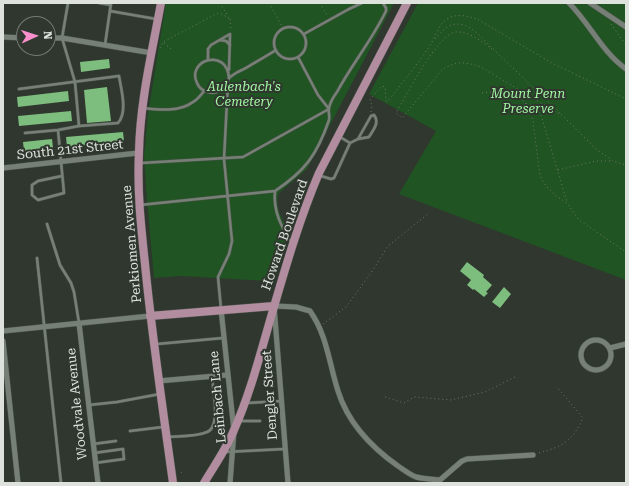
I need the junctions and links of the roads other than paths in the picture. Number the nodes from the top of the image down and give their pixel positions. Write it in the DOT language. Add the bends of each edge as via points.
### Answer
graph roads {
  1 [pos="68,3"];
  2 [pos="100,3"];
  3 [pos="161,3"];
  4 [pos="362,3"];
  5 [pos="385,3"];
  6 [pos="407,3"];
  7 [pos="570,3"];
  8 [pos="590,3"];
  9 [pos="111,4"];
  10 [pos="110,11"];
  11 [pos="158,19"];
  12 [pos="626,27"];
  13 [pos="304,34"];
  14 [pos="3,37"];
  15 [pos="16,38"];
  16 [pos="56,38"];
  17 [pos="62,38"];
  18 [pos="219,40"];
  19 [pos="105,45"];
  20 [pos="230,45"];
  21 [pos="153,50"];
  22 [pos="276,50"];
  23 [pos="298,57"];
  24 [pos="208,60"];
  25 [pos="626,69"];
  26 [pos="229,72"];
  27 [pos="229,78"];
  28 [pos="75,82"];
  29 [pos="228,82"];
  30 [pos="19,89"];
  31 [pos="204,91"];
  32 [pos="143,108"];
  33 [pos="329,109"];
  34 [pos="80,126"];
  35 [pos="58,130"];
  36 [pos="25,133"];
  37 [pos="337,136"];
  38 [pos="358,139"];
  39 [pos="350,143"];
  40 [pos="138,153"];
  41 [pos="224,159"];
  42 [pos="60,162"];
  43 [pos="139,163"];
  44 [pos="3,168"];
  45 [pos="318,175"];
  46 [pos="62,176"];
  47 [pos="275,191"];
  48 [pos="228,197"];
  49 [pos="140,206"];
  50 [pos="47,224"];
  51 [pos="293,245"];
  52 [pos="37,258"];
  53 [pos="274,306"];
  54 [pos="221,309"];
  55 [pos="150,316"];
  56 [pos="79,323"];
  57 [pos="44,327"];
  58 [pos="3,331"];
  59 [pos="223,338"];
  60 [pos="3,341"];
  61 [pos="154,344"];
  62 [pos="626,344"];
  63 [pos="610,348"];
  64 [pos="228,375"];
  65 [pos="212,376"];
  66 [pos="158,381"];
  67 [pos="160,394"];
  68 [pos="282,401"];
  69 [pos="244,404"];
  70 [pos="89,405"];
  71 [pos="238,421"];
  72 [pos="260,421"];
  73 [pos="166,426"];
  74 [pos="130,431"];
  75 [pos="234,431"];
  76 [pos="167,438"];
  77 [pos="116,441"];
  78 [pos="93,444"];
  79 [pos="285,449"];
  80 [pos="222,452"];
  81 [pos="233,452"];
  82 [pos="94,453"];
  83 [pos="533,455"];
  84 [pos="95,463"];
  85 [pos="442,481"];
  86 [pos="18,483"];
  87 [pos="61,483"];
  88 [pos="98,483"];
  89 [pos="173,483"];
  90 [pos="204,483"];
  91 [pos="230,483"];
  92 [pos="288,483"];
  1 -- 17 [label="lane"];
  2 -- 9 [label="lane"];
  3 -- 11 [label="main road, Perkiomen Avenue"];
  4 -- 13 [label="lane"];
  5 -- 33 [label="lane" via="386,11 383,18 336,93"];
  6 -- 37 [label="main road, Howard Boulevard"];
  7 -- 25 [label="street" via="605,48"];
  8 -- 12 [label="street"];
  9 -- 10 [label="lane"];
  10 -- 11 [label="lane"];
  10 -- 19 [label="lane"];
  11 -- 21 [label="main road, Perkiomen Avenue"];
  13 -- 22 [label="lane" via="297,28 283,28 274,40"];
  13 -- 23 [label="lane" via="305,50"];
  14 -- 15 [label="street"];
  16 -- 17 [label="street"];
  17 -- 19 [label="street"];
  17 -- 28 [label="lane"];
  18 -- 20 [label="lane"];
  18 -- 20 [label="lane" via="230,34"];
  18 -- 24 [label="lane" via="208,49"];
  19 -- 21 [label="street"];
  20 -- 26 [label="lane"];
  21 -- 32 [label="main road, Perkiomen Avenue"];
  22 -- 23 [label="lane" via="288,59"];
  22 -- 27 [label="lane"];
  23 -- 33 [label="lane" via="318,95"];
  24 -- 26 [label="lane" via="214,59 223,63"];
  24 -- 31 [label="lane" via="199,65 195,74 197,84"];
  26 -- 27 [label="lane"];
  27 -- 29 [label="lane"];
  28 -- 30 [label="lane"];
  28 -- 34 [label="lane"];
  28 -- 34 [label="lane" via="119,76 124,113 118,123"];
  29 -- 31 [label="lane" via="221,91"];
  29 -- 41 [label="lane"];
  31 -- 32 [label="lane" via="194,102 176,109"];
  32 -- 40 [label="main road, Perkiomen Avenue"];
  33 -- 41 [label="lane" via="250,155"];
  33 -- 47 [label="lane" via="330,117 324,136 315,153 304,168"];
  34 -- 35 [label="lane"];
  35 -- 36 [label="lane"];
  35 -- 42 [label="lane"];
  37 -- 39 [label="lane"];
  37 -- 45 [label="main road, Howard Boulevard"];
  38 -- 38 [label="lane" via="371,116 374,115 377,122 369,137"];
  38 -- 39 [label="lane"];
  39 -- 45 [label="lane" via="334,178"];
  40 -- 42 [label="street, South 21st Street"];
  40 -- 43 [label="main road, Perkiomen Avenue"];
  41 -- 43 [label="lane"];
  41 -- 48 [label="lane"];
  42 -- 44 [label="street, South 21st Street"];
  42 -- 46 [label="lane"];
  43 -- 49 [label="main road, Perkiomen Avenue"];
  45 -- 51 [label="main road, Howard Boulevard"];
  46 -- 46 [label="lane" via="64,193 38,200 32,195 32,185 38,181"];
  47 -- 48 [label="lane"];
  47 -- 51 [label="lane" via="276,214"];
  48 -- 49 [label="lane"];
  48 -- 54 [label="lane" via="232,241 218,277"];
  49 -- 55 [label="main road, Perkiomen Avenue"];
  50 -- 56 [label="lane" via="60,265 72,284"];
  51 -- 53 [label="main road, Howard Boulevard"];
  52 -- 57 [label="lane"];
  53 -- 54 [label="main road"];
  53 -- 68 [label="street, Dengler Street"];
  53 -- 69 [label="main road, Howard Boulevard"];
  53 -- 85 [label="street" via="296,306 310,311 320,326 338,391 360,432 387,458 407,472"];
  54 -- 55 [label="main road"];
  54 -- 59 [label="street, Leinbach Lane"];
  55 -- 56 [label="street"];
  55 -- 61 [label="main road, Perkiomen Avenue"];
  56 -- 57 [label="street"];
  56 -- 70 [label="street, Woodvale Avenue"];
  57 -- 58 [label="street"];
  57 -- 87 [label="lane"];
  59 -- 61 [label="lane"];
  59 -- 64 [label="street, Leinbach Lane"];
  60 -- 86 [label="street"];
  61 -- 66 [label="main road, Perkiomen Avenue"];
  62 -- 63 [label="street"];
  63 -- 63 [label="street" via="611,358 601,369 591,369 581,358 582,348 589,341 598,339"];
  64 -- 65 [label="street"];
  64 -- 75 [label="street, Leinbach Lane"];
  65 -- 66 [label="street"];
  65 -- 76 [label="lane" via="216,418 212,429 201,434"];
  66 -- 67 [label="main road, Perkiomen Avenue"];
  67 -- 70 [label="lane"];
  67 -- 73 [label="main road, Perkiomen Avenue"];
  68 -- 69 [label="lane"];
  68 -- 79 [label="street, Dengler Street"];
  69 -- 71 [label="main road, Howard Boulevard"];
  70 -- 78 [label="street, Woodvale Avenue"];
  71 -- 72 [label="lane"];
  71 -- 75 [label="main road, Howard Boulevard"];
  73 -- 74 [label="lane"];
  73 -- 76 [label="main road, Perkiomen Avenue"];
  75 -- 80 [label="main road, Howard Boulevard"];
  75 -- 81 [label="street, Leinbach Lane"];
  76 -- 89 [label="main road, Perkiomen Avenue"];
  77 -- 78 [label="lane"];
  78 -- 82 [label="street, Woodvale Avenue"];
  79 -- 81 [label="lane"];
  79 -- 92 [label="street, Dengler Street"];
  80 -- 81 [label="lane"];
  80 -- 90 [label="main road, Howard Boulevard"];
  81 -- 91 [label="street, Leinbach Lane"];
  82 -- 84 [label="street, Woodvale Avenue"];
  82 -- 84 [label="lane" via="123,449 124,459"];
  83 -- 85 [label="street" via="467,459"];
  84 -- 88 [label="street, Woodvale Avenue"];
}
